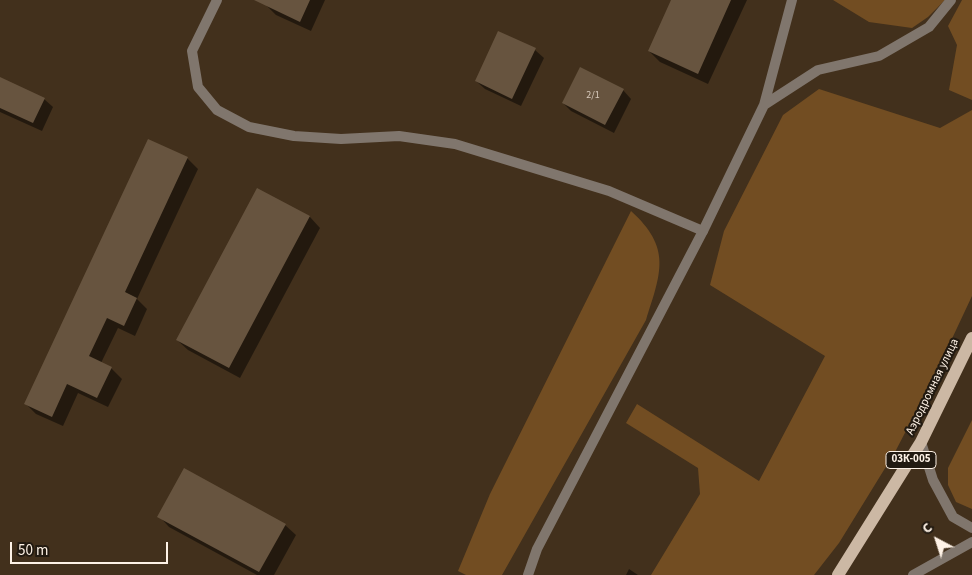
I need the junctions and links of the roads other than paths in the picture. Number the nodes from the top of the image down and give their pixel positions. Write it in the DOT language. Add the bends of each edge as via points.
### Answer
graph roads {
  1 [pos="217,0"];
  2 [pos="792,0"];
  3 [pos="951,0"];
  4 [pos="764,105"];
  5 [pos="703,231"];
  6 [pos="972,338"];
  7 [pos="921,442"];
  8 [pos="972,528"];
  9 [pos="972,542"];
  10 [pos="528,575"];
  11 [pos="838,575"];
  12 [pos="913,575"];
  1 -- 5 [label="street" via="192,51 198,88 216,110 249,127 294,136 341,139 399,136 455,144 610,191"];
  2 -- 4 [label="street"];
  3 -- 4 [label="street" via="929,26 879,56 818,70"];
  4 -- 5 [label="street"];
  5 -- 10 [label="street" via="536,549"];
  6 -- 7 [label="main road, Аэродромная улица / 03К-005"];
  7 -- 8 [label="street" via="933,480 953,517"];
  7 -- 11 [label="main road, Аэродромная улица / 03К-005"];
  9 -- 12 [label="street"];
}
